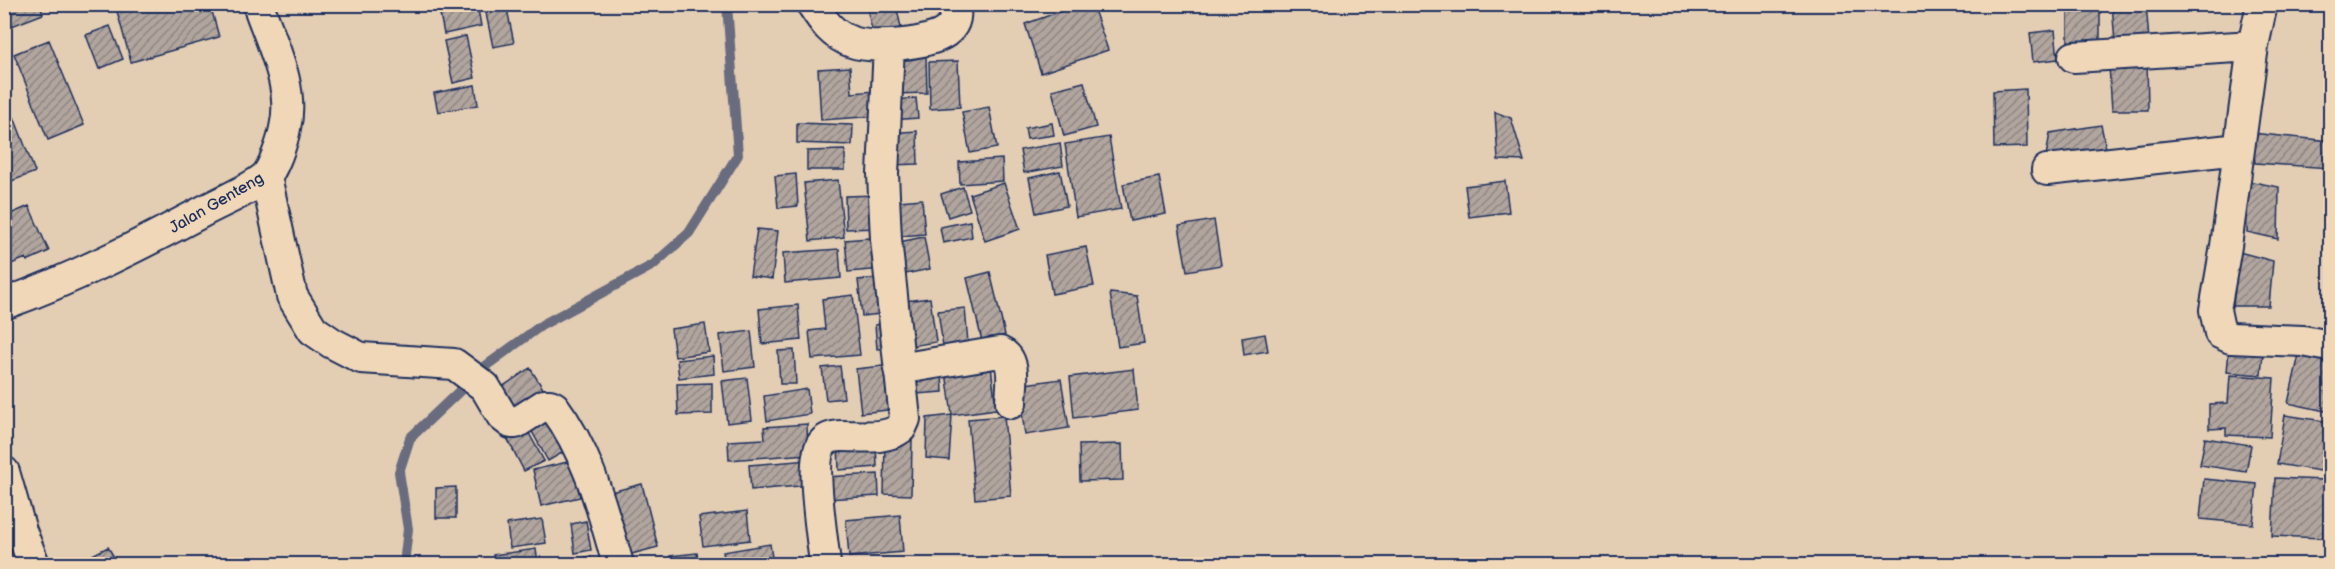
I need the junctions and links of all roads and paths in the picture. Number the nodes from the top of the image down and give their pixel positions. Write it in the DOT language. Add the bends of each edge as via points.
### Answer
graph roads {
  1 [pos="258,4"];
  2 [pos="812,4"];
  3 [pos="955,4"];
  4 [pos="2262,4"];
  5 [pos="888,46"];
  6 [pos="2253,46"];
  7 [pos="2074,57"];
  8 [pos="2239,148"];
  9 [pos="2047,170"];
  10 [pos="266,177"];
  11 [pos="4,304"];
  12 [pos="2331,346"];
  13 [pos="899,369"];
  14 [pos="1011,403"];
  15 [pos="4,472"];
  16 [pos="34,564"];
  17 [pos="618,564"];
  18 [pos="825,564"];
  1 -- 10 [label="street, Jalan Genteng" via="278,59 286,96 286,126"];
  2 -- 5 [label="street" via="830,30 850,42"];
  3 -- 5 [label="street" via="954,22 945,33"];
  4 -- 6 [label="street"];
  5 -- 13 [label="street" via="883,174"];
  6 -- 7 [label="street"];
  6 -- 8 [label="street"];
  8 -- 9 [label="street"];
  8 -- 12 [label="street" via="2215,310 2220,333 2230,338"];
  10 -- 11 [label="street, Jalan Genteng" via="115,258"];
  10 -- 17 [label="street" via="292,296 313,330 361,358 453,364 484,387 511,423 550,405 579,445"];
  13 -- 14 [label="street" via="1000,352 1011,364"];
  13 -- 18 [label="street" via="905,419 902,428 875,437 834,436 822,443 818,451 816,472"];
  15 -- 16 [label="street"];
}
